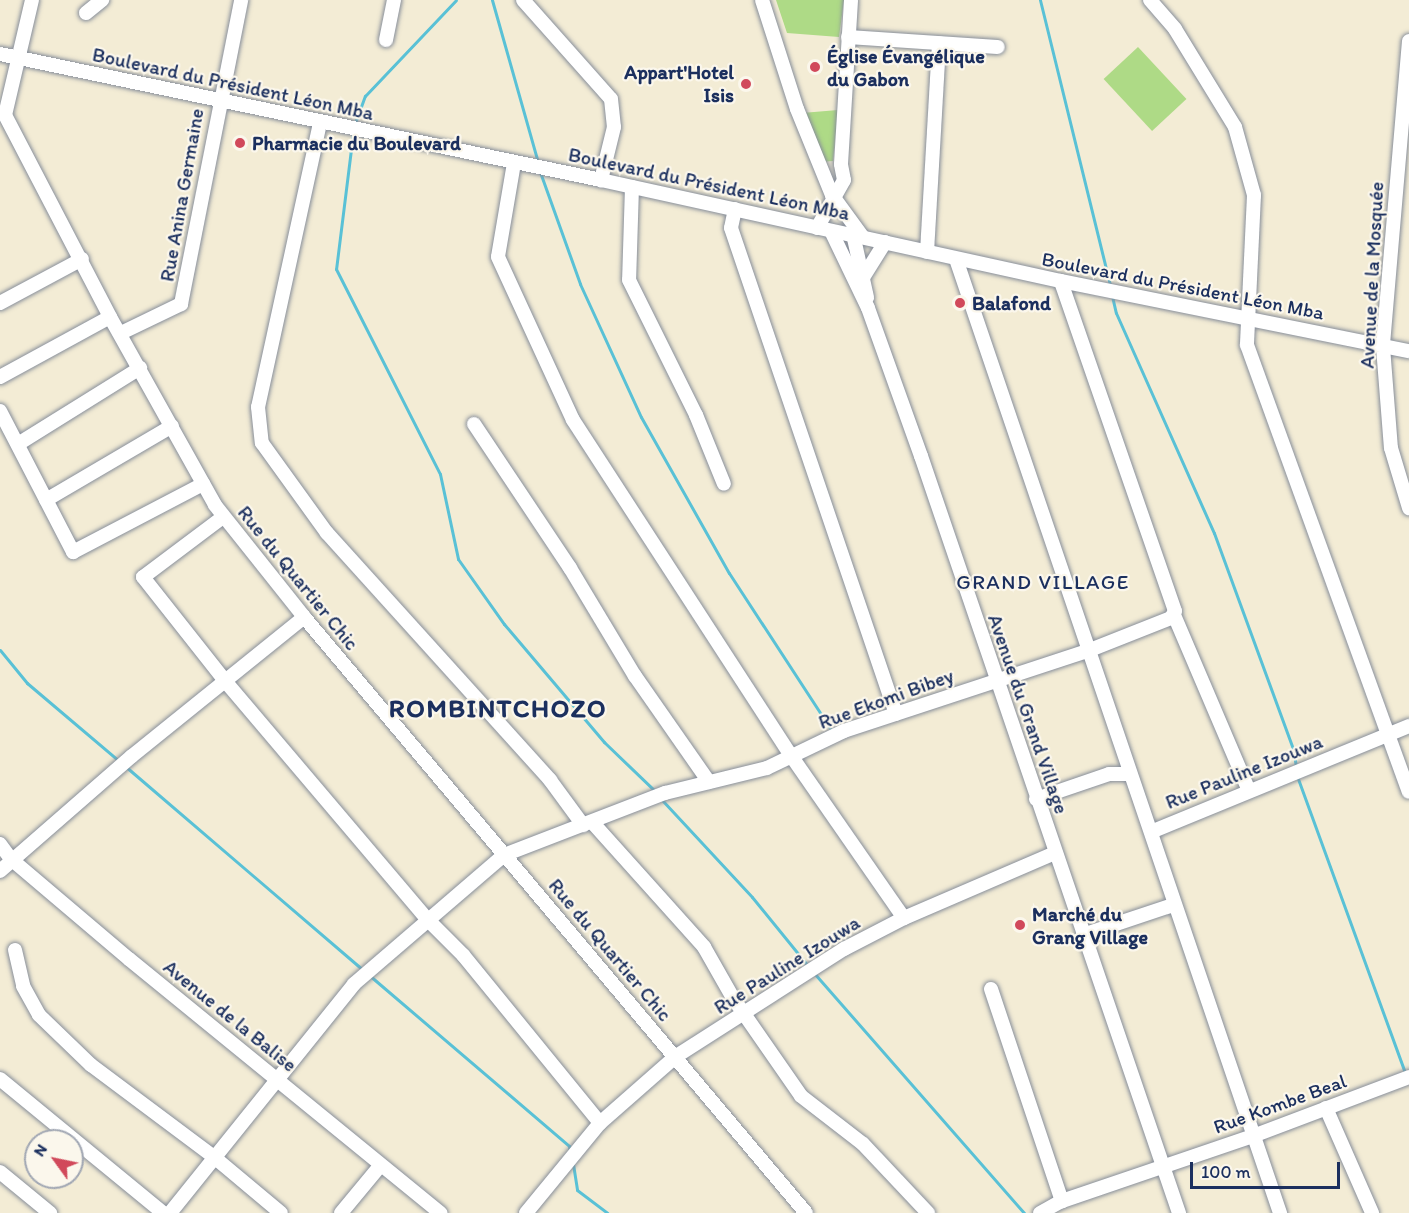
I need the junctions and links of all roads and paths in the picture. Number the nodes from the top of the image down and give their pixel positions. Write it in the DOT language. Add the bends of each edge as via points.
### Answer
graph roads {
  1 [pos="32,0"];
  2 [pos="102,0"];
  3 [pos="240,0"];
  4 [pos="394,0"];
  5 [pos="523,0"];
  6 [pos="762,0"];
  7 [pos="851,0"];
  8 [pos="1150,0"];
  9 [pos="86,14"];
  10 [pos="848,37"];
  11 [pos="386,40"];
  12 [pos="1409,41"];
  13 [pos="939,43"];
  14 [pos="998,47"];
  15 [pos="0,54"];
  16 [pos="16,58"];
  17 [pos="1407,90"];
  18 [pos="219,99"];
  19 [pos="320,123"];
  20 [pos="514,163"];
  21 [pos="601,180"];
  22 [pos="632,187"];
  23 [pos="832,195"];
  24 [pos="735,209"];
  25 [pos="824,230"];
  26 [pos="857,235"];
  27 [pos="885,242"];
  28 [pos="927,252"];
  29 [pos="82,259"];
  30 [pos="956,259"];
  31 [pos="864,276"];
  32 [pos="1061,282"];
  33 [pos="0,303"];
  34 [pos="868,308"];
  35 [pos="110,317"];
  36 [pos="1246,317"];
  37 [pos="121,333"];
  38 [pos="1383,347"];
  39 [pos="1409,351"];
  40 [pos="140,368"];
  41 [pos="0,376"];
  42 [pos="0,411"];
  43 [pos="474,424"];
  44 [pos="172,426"];
  45 [pos="18,444"];
  46 [pos="203,484"];
  47 [pos="724,484"];
  48 [pos="46,500"];
  49 [pos="1409,508"];
  50 [pos="223,517"];
  51 [pos="1174,615"];
  52 [pos="304,617"];
  53 [pos="1090,650"];
  54 [pos="994,680"];
  55 [pos="226,682"];
  56 [pos="896,714"];
  57 [pos="1409,726"];
  58 [pos="1389,733"];
  59 [pos="792,757"];
  60 [pos="1129,774"];
  61 [pos="709,782"];
  62 [pos="1249,791"];
  63 [pos="1409,792"];
  64 [pos="1036,799"];
  65 [pos="588,823"];
  66 [pos="1153,831"];
  67 [pos="0,844"];
  68 [pos="1055,853"];
  69 [pos="504,855"];
  70 [pos="10,860"];
  71 [pos="0,871"];
  72 [pos="1173,905"];
  73 [pos="904,918"];
  74 [pos="427,919"];
  75 [pos="1083,935"];
  76 [pos="15,950"];
  77 [pos="991,989"];
  78 [pos="744,1013"];
  79 [pos="675,1058"];
  80 [pos="1409,1077"];
  81 [pos="0,1079"];
  82 [pos="277,1079"];
  83 [pos="1326,1108"];
  84 [pos="600,1123"];
  85 [pos="1253,1136"];
  86 [pos="214,1157"];
  87 [pos="380,1166"];
  88 [pos="1163,1166"];
  89 [pos="0,1172"];
  90 [pos="1062,1201"];
  91 [pos="50,1213"];
  92 [pos="163,1213"];
  93 [pos="170,1213"];
  94 [pos="281,1213"];
  95 [pos="341,1213"];
  96 [pos="440,1213"];
  97 [pos="526,1213"];
  98 [pos="806,1213"];
  99 [pos="928,1213"];
  100 [pos="1040,1213"];
  101 [pos="1179,1213"];
  102 [pos="1280,1213"];
  103 [pos="1372,1213"];
  1 -- 16 [label="street, Rue du Quartier Chic"];
  2 -- 9 [label="street"];
  3 -- 18 [label="street"];
  4 -- 11 [label="street"];
  5 -- 21 [label="street" via="611,99 614,127"];
  6 -- 23 [label="street" via="797,109"];
  7 -- 10 [label="street"];
  8 -- 36 [label="street" via="1175,29 1236,127 1254,195"];
  10 -- 13 [label="street"];
  10 -- 23 [label="street" via="841,164 844,180"];
  12 -- 17 [label="street, Avenue de la Mosquée"];
  13 -- 14 [label="street"];
  13 -- 28 [label="street"];
  15 -- 16 [label="street, Boulevard du Président Léon Mba"];
  16 -- 18 [label="street, Boulevard du Président Léon Mba"];
  16 -- 29 [label="street, Rue du Quartier Chic" via="5,115"];
  17 -- 38 [label="street, Avenue de la Mosquée"];
  18 -- 19 [label="street, Boulevard du Président Léon Mba"];
  18 -- 37 [label="street, Rue Anina Germaine" via="181,304"];
  19 -- 20 [label="street, Boulevard du Président Léon Mba"];
  19 -- 65 [label="street" via="258,407 262,443 327,533"];
  20 -- 21 [label="street, Boulevard du Président Léon Mba"];
  20 -- 59 [label="street" via="498,257 562,399"];
  21 -- 22 [label="street, Boulevard du Président Léon Mba"];
  22 -- 24 [label="street, Boulevard du Président Léon Mba"];
  22 -- 47 [label="street" via="629,280 696,415"];
  23 -- 25 [label="street"];
  23 -- 26 [label="street"];
  24 -- 25 [label="street, Boulevard du Président Léon Mba"];
  24 -- 56 [label="street" via="731,228"];
  25 -- 26 [label="street, Boulevard du Président Léon Mba"];
  25 -- 34 [label="street, Avenue du Grand Village"];
  26 -- 27 [label="street, Boulevard du Président Léon Mba"];
  26 -- 31 [label="street"];
  27 -- 28 [label="street, Boulevard du Président Léon Mba"];
  27 -- 31 [label="street"];
  28 -- 30 [label="street, Boulevard du Président Léon Mba"];
  29 -- 33 [label="street"];
  29 -- 35 [label="street, Rue du Quartier Chic"];
  30 -- 32 [label="street, Boulevard du Président Léon Mba"];
  30 -- 53 [label="street"];
  31 -- 34 [label="street"];
  32 -- 36 [label="street, Boulevard du Président Léon Mba"];
  32 -- 51 [label="street"];
  34 -- 54 [label="street, Avenue du Grand Village"];
  35 -- 37 [label="street, Rue du Quartier Chic"];
  35 -- 41 [label="street"];
  36 -- 38 [label="street, Boulevard du Président Léon Mba"];
  36 -- 58 [label="street" via="1247,345"];
  37 -- 40 [label="street, Rue du Quartier Chic"];
  38 -- 39 [label="street, Boulevard du Président Léon Mba"];
  38 -- 49 [label="street, Avenue de la Mosquée" via="1391,448"];
  40 -- 44 [label="street, Rue du Quartier Chic"];
  40 -- 45 [label="street"];
  42 -- 45 [label="street"];
  43 -- 61 [label="street" via="570,568 635,676"];
  44 -- 46 [label="street, Rue du Quartier Chic"];
  44 -- 48 [label="street"];
  45 -- 48 [label="street"];
  46 -- 48 [label="street" via="73,552"];
  46 -- 50 [label="street, Rue du Quartier Chic"];
  50 -- 52 [label="street, Rue du Quartier Chic"];
  50 -- 55 [label="street" via="143,577"];
  51 -- 53 [label="street, Rue Ekomi Bibey"];
  51 -- 62 [label="street"];
  52 -- 55 [label="street"];
  52 -- 69 [label="street, Rue du Quartier Chic"];
  53 -- 54 [label="street, Rue Ekomi Bibey"];
  53 -- 60 [label="street"];
  54 -- 56 [label="street, Rue Ekomi Bibey"];
  54 -- 64 [label="street, Avenue du Grand Village"];
  55 -- 70 [label="street"];
  55 -- 74 [label="street"];
  56 -- 59 [label="street, Rue Ekomi Bibey" via="844,731"];
  57 -- 58 [label="street, Rue Pauline Izouwa"];
  58 -- 62 [label="street, Rue Pauline Izouwa"];
  58 -- 63 [label="street"];
  59 -- 61 [label="street, Rue Ekomi Bibey" via="767,768"];
  59 -- 73 [label="street"];
  60 -- 64 [label="street" via="1109,774"];
  60 -- 66 [label="street"];
  61 -- 65 [label="street, Rue Ekomi Bibey"];
  62 -- 66 [label="street, Rue Pauline Izouwa"];
  64 -- 68 [label="street, Avenue du Grand Village"];
  65 -- 69 [label="street, Rue Ekomi Bibey"];
  65 -- 78 [label="street" via="679,915"];
  66 -- 72 [label="street, Rue Pauline Izouwa"];
  67 -- 70 [label="street, Avenue de la Balise"];
  68 -- 73 [label="street, Rue Pauline Izouwa"];
  68 -- 75 [label="street, Avenue du Grand Village"];
  69 -- 74 [label="street, Rue Ekomi Bibey"];
  69 -- 79 [label="street, Rue du Quartier Chic"];
  70 -- 71 [label="street"];
  70 -- 82 [label="street, Avenue de la Balise"];
  72 -- 75 [label="street"];
  72 -- 85 [label="street, Rue Pauline Izouwa"];
  73 -- 78 [label="street, Rue Pauline Izouwa"];
  74 -- 82 [label="street, Rue Ekomi Bibey" via="373,963"];
  74 -- 84 [label="street" via="463,955"];
  75 -- 88 [label="street, Avenue du Grand Village"];
  76 -- 86 [label="street" via="23,986 39,1015 91,1065"];
  77 -- 90 [label="street"];
  78 -- 79 [label="street, Rue Pauline Izouwa"];
  78 -- 99 [label="street" via="801,1096 863,1144"];
  79 -- 84 [label="street, Rue Pauline Izouwa"];
  79 -- 98 [label="street, Rue du Quartier Chic"];
  80 -- 83 [label="street, Rue Kombe Beal"];
  81 -- 92 [label="street"];
  82 -- 86 [label="street, Rue Ekomi Bibey"];
  82 -- 87 [label="street, Avenue de la Balise"];
  83 -- 85 [label="street, Rue Kombe Beal"];
  83 -- 103 [label="street"];
  84 -- 97 [label="street, Rue Pauline Izouwa"];
  85 -- 88 [label="street, Rue Kombe Beal"];
  85 -- 102 [label="street, Rue Pauline Izouwa"];
  86 -- 93 [label="street, Rue Ekomi Bibey"];
  86 -- 94 [label="street"];
  87 -- 95 [label="street"];
  87 -- 96 [label="street, Avenue de la Balise"];
  88 -- 90 [label="street, Rue Kombe Beal"];
  88 -- 101 [label="street, Avenue du Grand Village"];
  89 -- 91 [label="street"];
  90 -- 100 [label="street, Rue Kombe Beal"];
}
